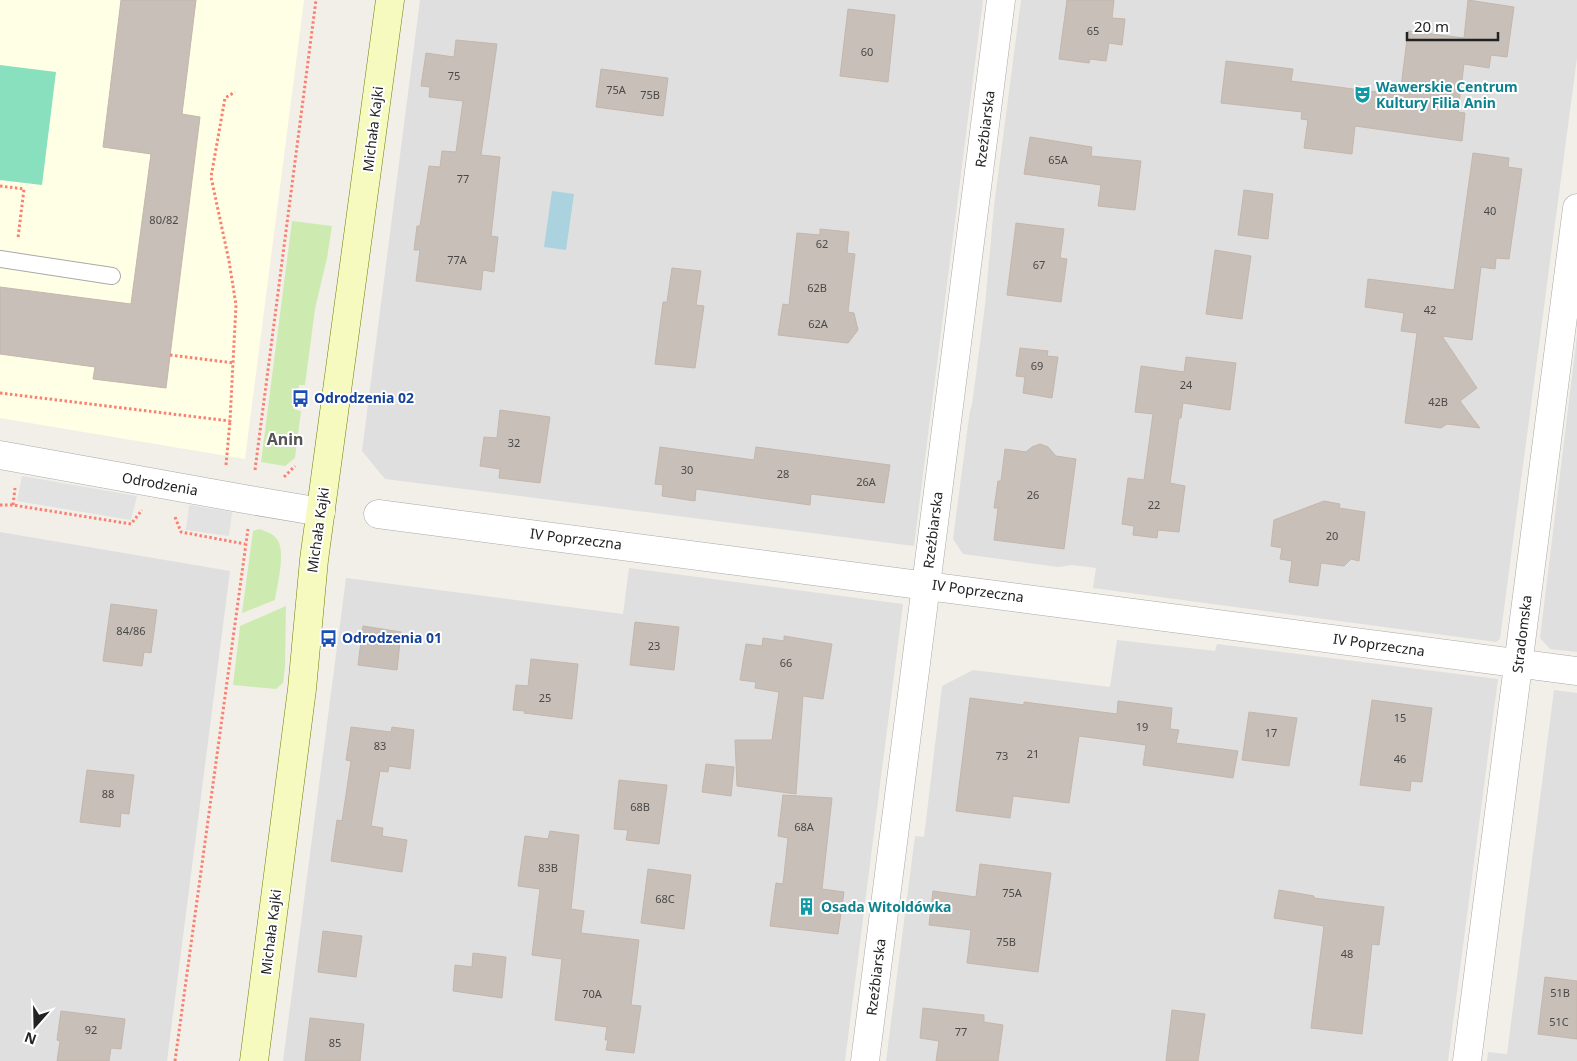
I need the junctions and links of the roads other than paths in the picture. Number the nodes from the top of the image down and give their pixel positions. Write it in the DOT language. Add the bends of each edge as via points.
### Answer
graph roads {
  1 [pos="390,0"];
  2 [pos="1002,0"];
  3 [pos="1577,208"];
  4 [pos="7,260"];
  5 [pos="112,276"];
  6 [pos="0,455"];
  7 [pos="321,512"];
  8 [pos="378,514"];
  9 [pos="926,585"];
  10 [pos="1519,664"];
  11 [pos="1577,671"];
  12 [pos="254,1061"];
  13 [pos="865,1061"];
  14 [pos="1467,1061"];
  1 -- 7 [label="street, Michała Kajki"];
  2 -- 9 [label="street, Rzeźbiarska"];
  3 -- 10 [label="street, Stradomska"];
  4 -- 5 [label="lane"];
  6 -- 7 [label="street, Odrodzenia"];
  7 -- 12 [label="street, Michała Kajki" via="302,689"];
  8 -- 9 [label="street, IV Poprzeczna"];
  9 -- 10 [label="street, IV Poprzeczna"];
  9 -- 13 [label="street, Rzeźbiarska"];
  10 -- 11 [label="street, IV Poprzeczna"];
  10 -- 14 [label="street, Stradomska"];
}
